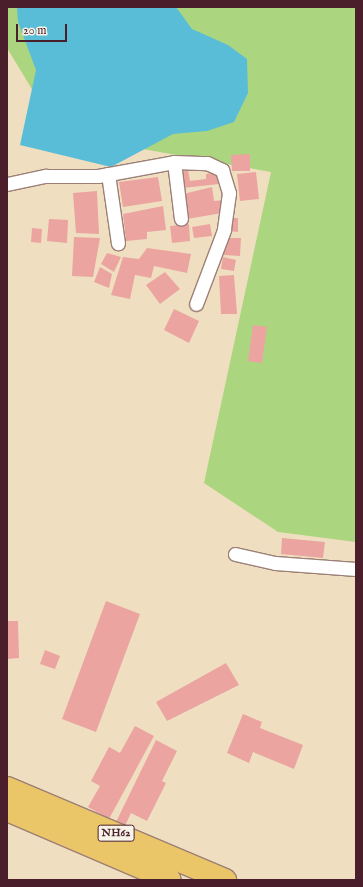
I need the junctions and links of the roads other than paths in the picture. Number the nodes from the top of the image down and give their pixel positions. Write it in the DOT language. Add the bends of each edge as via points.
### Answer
graph roads {
  1 [pos="174,162"];
  2 [pos="108,174"];
  3 [pos="7,184"];
  4 [pos="181,219"];
  5 [pos="118,243"];
  6 [pos="196,304"];
  7 [pos="235,554"];
  8 [pos="356,569"];
  9 [pos="7,788"];
  10 [pos="7,810"];
  11 [pos="170,880"];
  12 [pos="225,880"];
  1 -- 2 [label="street"];
  1 -- 4 [label="street"];
  1 -- 6 [label="street" via="207,164 222,170 227,177 229,193 224,230"];
  2 -- 3 [label="street" via="46,176"];
  2 -- 5 [label="street"];
  7 -- 8 [label="street" via="275,563"];
  9 -- 12 [label="highway, NH62"];
  10 -- 11 [label="highway, NH62"];
}
